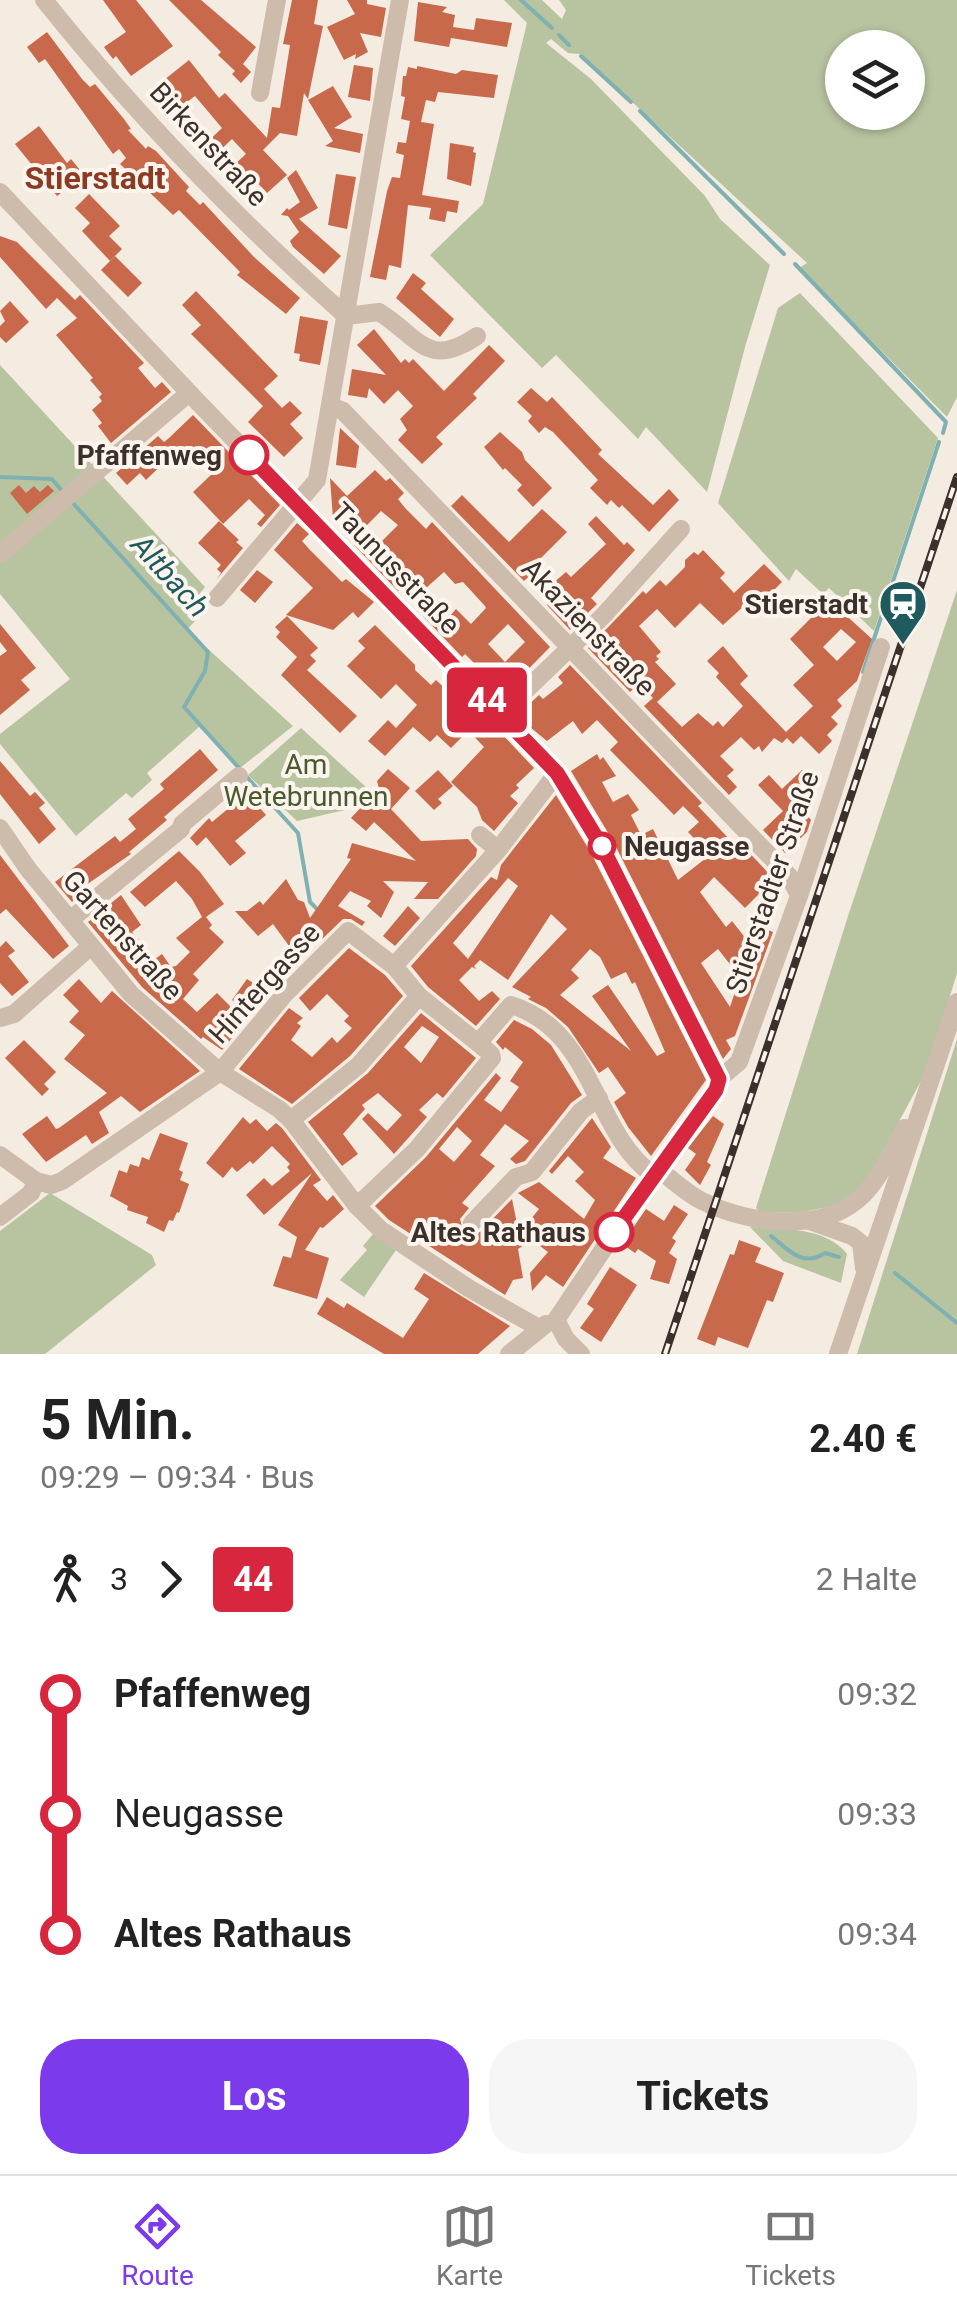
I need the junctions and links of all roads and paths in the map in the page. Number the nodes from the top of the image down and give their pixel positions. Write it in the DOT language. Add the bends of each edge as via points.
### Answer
graph roads {
  1 [pos="44,0"];
  2 [pos="277,0"];
  3 [pos="400,0"];
  4 [pos="260,92"];
  5 [pos="0,192"];
  6 [pos="346,316"];
  7 [pos="477,336"];
  8 [pos="190,394"];
  9 [pos="330,406"];
  10 [pos="297,505"];
  11 [pos="682,529"];
  12 [pos="0,554"];
  13 [pos="217,598"];
  14 [pos="570,647"];
  15 [pos="881,647"];
  16 [pos="501,714"];
  17 [pos="557,773"];
  18 [pos="239,776"];
  19 [pos="0,828"];
  20 [pos="480,836"];
  21 [pos="498,850"];
  22 [pos="799,896"];
  23 [pos="70,920"];
  24 [pos="92,946"];
  25 [pos="394,966"];
  26 [pos="419,996"];
  27 [pos="957,1002"];
  28 [pos="0,1018"];
  29 [pos="478,1043"];
  30 [pos="220,1072"];
  31 [pos="719,1079"];
  32 [pos="932,1080"];
  33 [pos="599,1098"];
  34 [pos="291,1120"];
  35 [pos="0,1155"];
  36 [pos="656,1172"];
  37 [pos="36,1181"];
  38 [pos="356,1206"];
  39 [pos="0,1218"];
  40 [pos="806,1220"];
  41 [pos="472,1223"];
  42 [pos="864,1274"];
  43 [pos="547,1324"];
  44 [pos="567,1347"];
  45 [pos="508,1354"];
  46 [pos="581,1354"];
  47 [pos="838,1354"];
  1 -- 6 [label="street, Birkenstraße" via="229,207"];
  2 -- 4 [label="street"];
  3 -- 6 [label="street"];
  5 -- 8 [label="street, Taunusstraße"];
  6 -- 7 [label="street" via="379,312 436,352"];
  6 -- 9 [label="street"];
  8 -- 10 [label="street, Taunusstraße"];
  8 -- 12 [label="street"];
  9 -- 10 [label="street" via="317,480"];
  9 -- 14 [label="street, Akazienstraße" via="343,410"];
  10 -- 13 [label="street"];
  10 -- 16 [label="street, Taunusstraße"];
  11 -- 14 [label="street"];
  14 -- 16 [label="street"];
  14 -- 22 [label="street, Akazienstraße" via="790,876"];
  15 -- 22 [label="street, Stierstadter Straße"];
  16 -- 17 [label="street, Taunusstraße"];
  17 -- 21 [label="street"];
  17 -- 31 [label="street, Taunusstraße" via="602,847"];
  18 -- 23 [label="street"];
  19 -- 23 [label="street, Gartenstraße"];
  20 -- 21 [label="street"];
  21 -- 25 [label="street"];
  22 -- 31 [label="street, Stierstadter Straße" via="739,1062"];
  23 -- 24 [label="street, Gartenstraße"];
  24 -- 28 [label="street" via="14,1014"];
  24 -- 30 [label="street, Gartenstraße" via="131,994"];
  25 -- 26 [label="street"];
  25 -- 30 [label="street, Hintergasse" via="348,931"];
  26 -- 29 [label="street"];
  26 -- 34 [label="street" via="359,1064"];
  27 -- 32 [label="street"];
  29 -- 33 [label="street" via="516,1006 561,1038"];
  29 -- 38 [label="street" via="492,1058 418,1149"];
  30 -- 34 [label="street, Gartenstraße"];
  30 -- 37 [label="street, Hintergasse" via="62,1181"];
  31 -- 36 [label="street, Stierstadter Straße"];
  32 -- 40 [label="street" via="864,1194"];
  32 -- 42 [label="street"];
  33 -- 36 [label="street" via="640,1166"];
  33 -- 41 [label="street" via="532,1172 516,1177"];
  34 -- 38 [label="street, Gartenstraße"];
  35 -- 37 [label="street"];
  36 -- 40 [label="street" via="730,1214"];
  36 -- 43 [label="street, Stierstadter Straße"];
  37 -- 39 [label="street"];
  38 -- 43 [label="street, Gartenstraße" via="409,1250"];
  40 -- 42 [label="street" via="852,1236 860,1244"];
  42 -- 47 [label="street"];
  43 -- 44 [label="street"];
  43 -- 45 [label="street, Stierstadter Straße"];
  44 -- 46 [label="street"];
}
